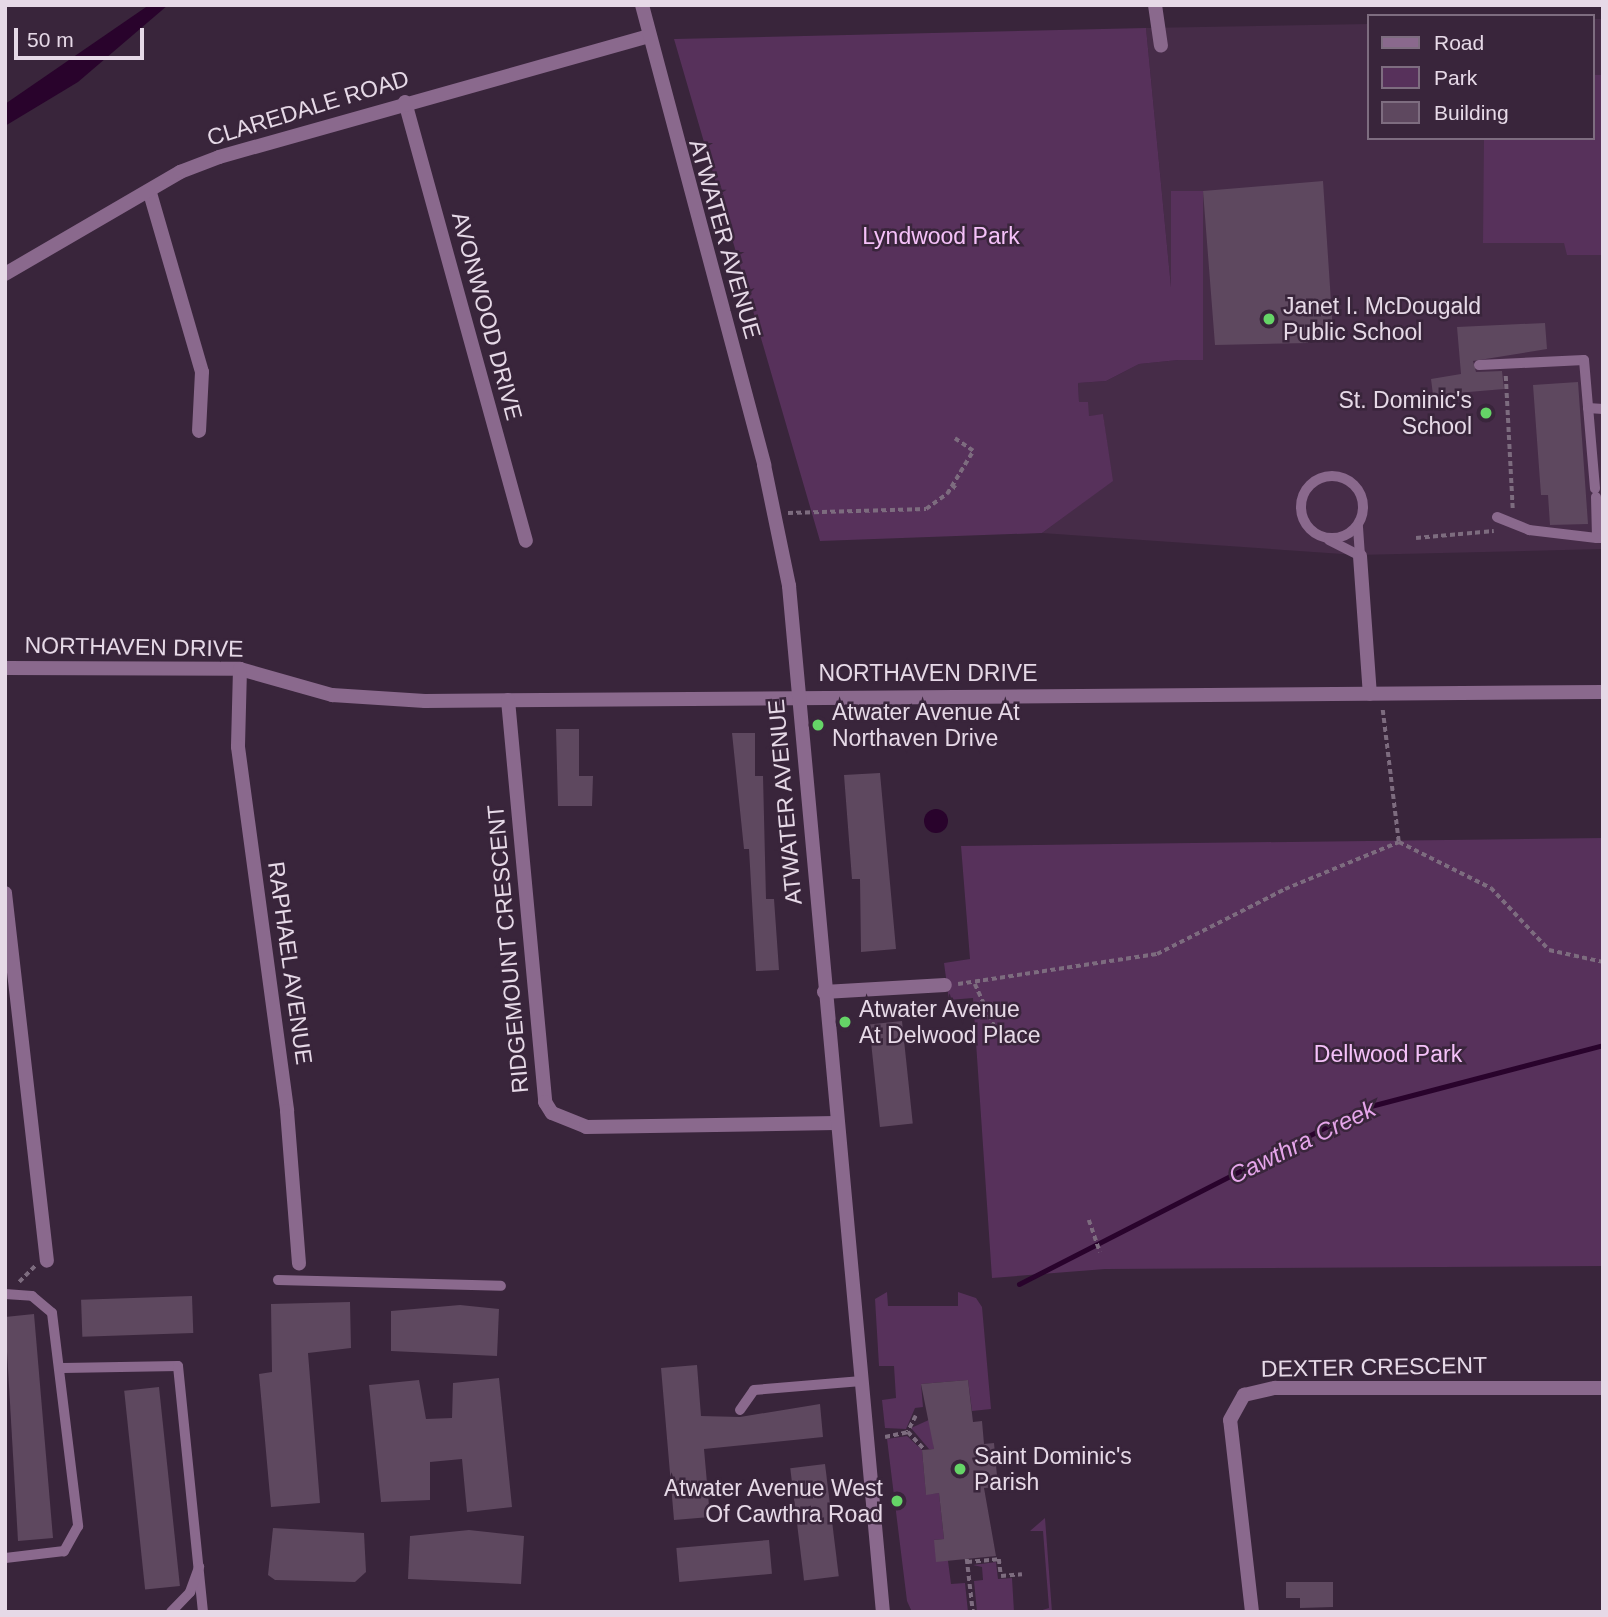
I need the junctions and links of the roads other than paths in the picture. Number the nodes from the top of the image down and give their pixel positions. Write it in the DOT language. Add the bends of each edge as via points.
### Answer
graph roads {
  1 [pos="642,5"];
  2 [pos="1155,5"];
  3 [pos="646,37"];
  4 [pos="1161,46"];
  5 [pos="405,102"];
  6 [pos="150,194"];
  7 [pos="5,274"];
  8 [pos="1479,365"];
  9 [pos="1588,408"];
  10 [pos="1603,409"];
  11 [pos="200,431"];
  12 [pos="1502,519"];
  13 [pos="1358,525"];
  14 [pos="1319,536"];
  15 [pos="1600,538"];
  16 [pos="526,541"];
  17 [pos="1360,556"];
  18 [pos="5,668"];
  19 [pos="240,669"];
  20 [pos="1603,692"];
  21 [pos="1376,694"];
  22 [pos="799,695"];
  23 [pos="508,700"];
  24 [pos="5,893"];
  25 [pos="945,985"];
  26 [pos="824,992"];
  27 [pos="836,1123"];
  28 [pos="47,1261"];
  29 [pos="299,1264"];
  30 [pos="278,1280"];
  31 [pos="501,1286"];
  32 [pos="8,1294"];
  33 [pos="63,1368"];
  34 [pos="862,1381"];
  35 [pos="1603,1388"];
  36 [pos="740,1410"];
  37 [pos="5,1558"];
  38 [pos="200,1563"];
  39 [pos="171,1612"];
  40 [pos="203,1612"];
  41 [pos="883,1612"];
  42 [pos="1252,1612"];
  1 -- 3 [label="street, ATWATER AVENUE"];
  2 -- 4 [label="street"];
  3 -- 5 [label="street, CLAREDALE ROAD"];
  3 -- 22 [label="street, ATWATER AVENUE" via="775,514"];
  5 -- 6 [label="street, CLAREDALE ROAD" via="219,157"];
  5 -- 16 [label="street, AVONWOOD DRIVE"];
  6 -- 7 [label="street, CLAREDALE ROAD"];
  6 -- 11 [label="street" via="202,372"];
  8 -- 9 [label="lane" via="1584,360"];
  9 -- 10 [label="lane"];
  9 -- 15 [label="lane"];
  12 -- 15 [label="lane" via="1529,530"];
  13 -- 14 [label="lane" via="1340,538"];
  13 -- 14 [label="lane" via="1364,510 1358,489 1340,477 1319,479 1301,506"];
  13 -- 17 [label="lane"];
  14 -- 17 [label="lane"];
  17 -- 21 [label="street"];
  18 -- 19 [label="street, NORTHAVEN DRIVE"];
  19 -- 23 [label="street, NORTHAVEN DRIVE" via="364,700"];
  19 -- 29 [label="street, RAPHAEL AVENUE" via="239,759 287,1111"];
  20 -- 21 [label="street, NORTHAVEN DRIVE"];
  21 -- 22 [label="street, NORTHAVEN DRIVE"];
  22 -- 23 [label="street, NORTHAVEN DRIVE"];
  22 -- 26 [label="street, ATWATER AVENUE"];
  23 -- 27 [label="street, RIDGEMOUNT CRESCENT" via="545,1102 552,1113 586,1126"];
  24 -- 28 [label="street"];
  25 -- 26 [label="street"];
  26 -- 27 [label="street, ATWATER AVENUE"];
  27 -- 34 [label="street, ATWATER AVENUE"];
  30 -- 31 [label="lane"];
  32 -- 33 [label="lane" via="48,1305"];
  33 -- 37 [label="lane" via="76,1535 54,1555"];
  33 -- 38 [label="lane" via="178,1366"];
  34 -- 36 [label="lane" via="754,1390"];
  34 -- 41 [label="street, ATWATER AVENUE"];
  35 -- 42 [label="street, DEXTER CRESCENT" via="1275,1388 1244,1395 1230,1420"];
  38 -- 39 [label="lane" via="190,1592"];
  38 -- 40 [label="lane"];
}
